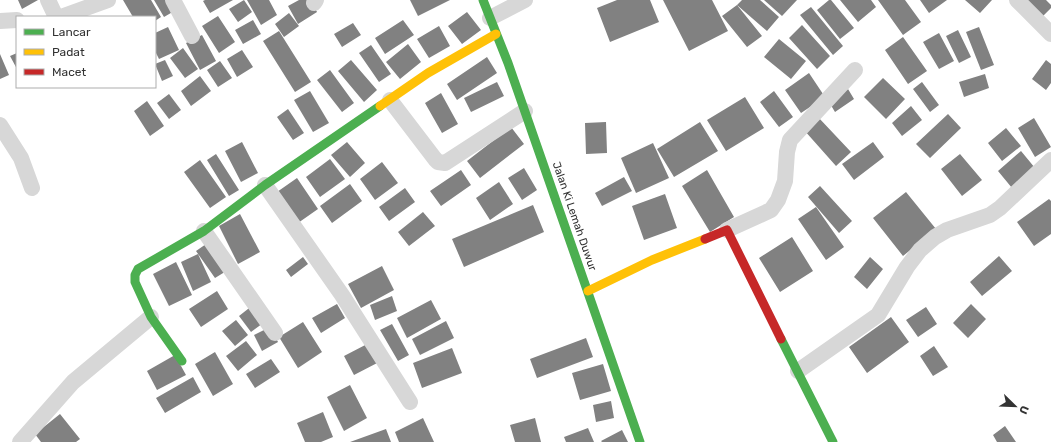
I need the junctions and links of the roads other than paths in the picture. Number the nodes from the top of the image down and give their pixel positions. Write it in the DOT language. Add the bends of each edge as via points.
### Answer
graph roads {
  1 [pos="48,0"];
  2 [pos="108,0"];
  3 [pos="173,0"];
  4 [pos="483,0"];
  5 [pos="525,0"];
  6 [pos="1017,0"];
  7 [pos="56,16"];
  8 [pos="64,16"];
  9 [pos="490,18"];
  10 [pos="16,20"];
  11 [pos="0,21"];
  12 [pos="496,34"];
  13 [pos="1051,34"];
  14 [pos="192,36"];
  15 [pos="855,70"];
  16 [pos="390,100"];
  17 [pos="525,111"];
  18 [pos="0,125"];
  19 [pos="1051,160"];
  20 [pos="265,185"];
  21 [pos="32,188"];
  22 [pos="727,230"];
  23 [pos="204,231"];
  24 [pos="588,291"];
  25 [pos="151,317"];
  26 [pos="275,333"];
  27 [pos="182,361"];
  28 [pos="798,371"];
  29 [pos="410,402"];
  30 [pos="20,442"];
  31 [pos="640,442"];
  32 [pos="833,442"];
  1 -- 7 [label="street"];
  2 -- 8 [label="street"];
  3 -- 14 [label="street"];
  4 -- 9 [label="street, Jalan Ki Lemah Duwur"];
  5 -- 9 [label="street"];
  6 -- 13 [label="street"];
  9 -- 12 [label="street, Jalan Ki Lemah Duwur"];
  10 -- 11 [label="street"];
  12 -- 16 [label="street"];
  12 -- 17 [label="street, Jalan Ki Lemah Duwur"];
  15 -- 22 [label="street" via="790,140 785,181 771,210"];
  16 -- 17 [label="street" via="435,159 441,163 445,163"];
  16 -- 20 [label="street"];
  17 -- 24 [label="street, Jalan Ki Lemah Duwur"];
  18 -- 21 [label="street" via="21,158"];
  19 -- 28 [label="street" via="990,215 947,230 935,237 907,266 878,315"];
  20 -- 23 [label="street"];
  20 -- 29 [label="street" via="342,295"];
  22 -- 24 [label="street" via="652,260"];
  22 -- 28 [label="street"];
  23 -- 25 [label="street" via="136,271 135,282"];
  23 -- 26 [label="street"];
  24 -- 31 [label="street, Jalan Ki Lemah Duwur"];
  25 -- 27 [label="street"];
  25 -- 30 [label="street" via="73,382"];
  28 -- 32 [label="street"];
}
